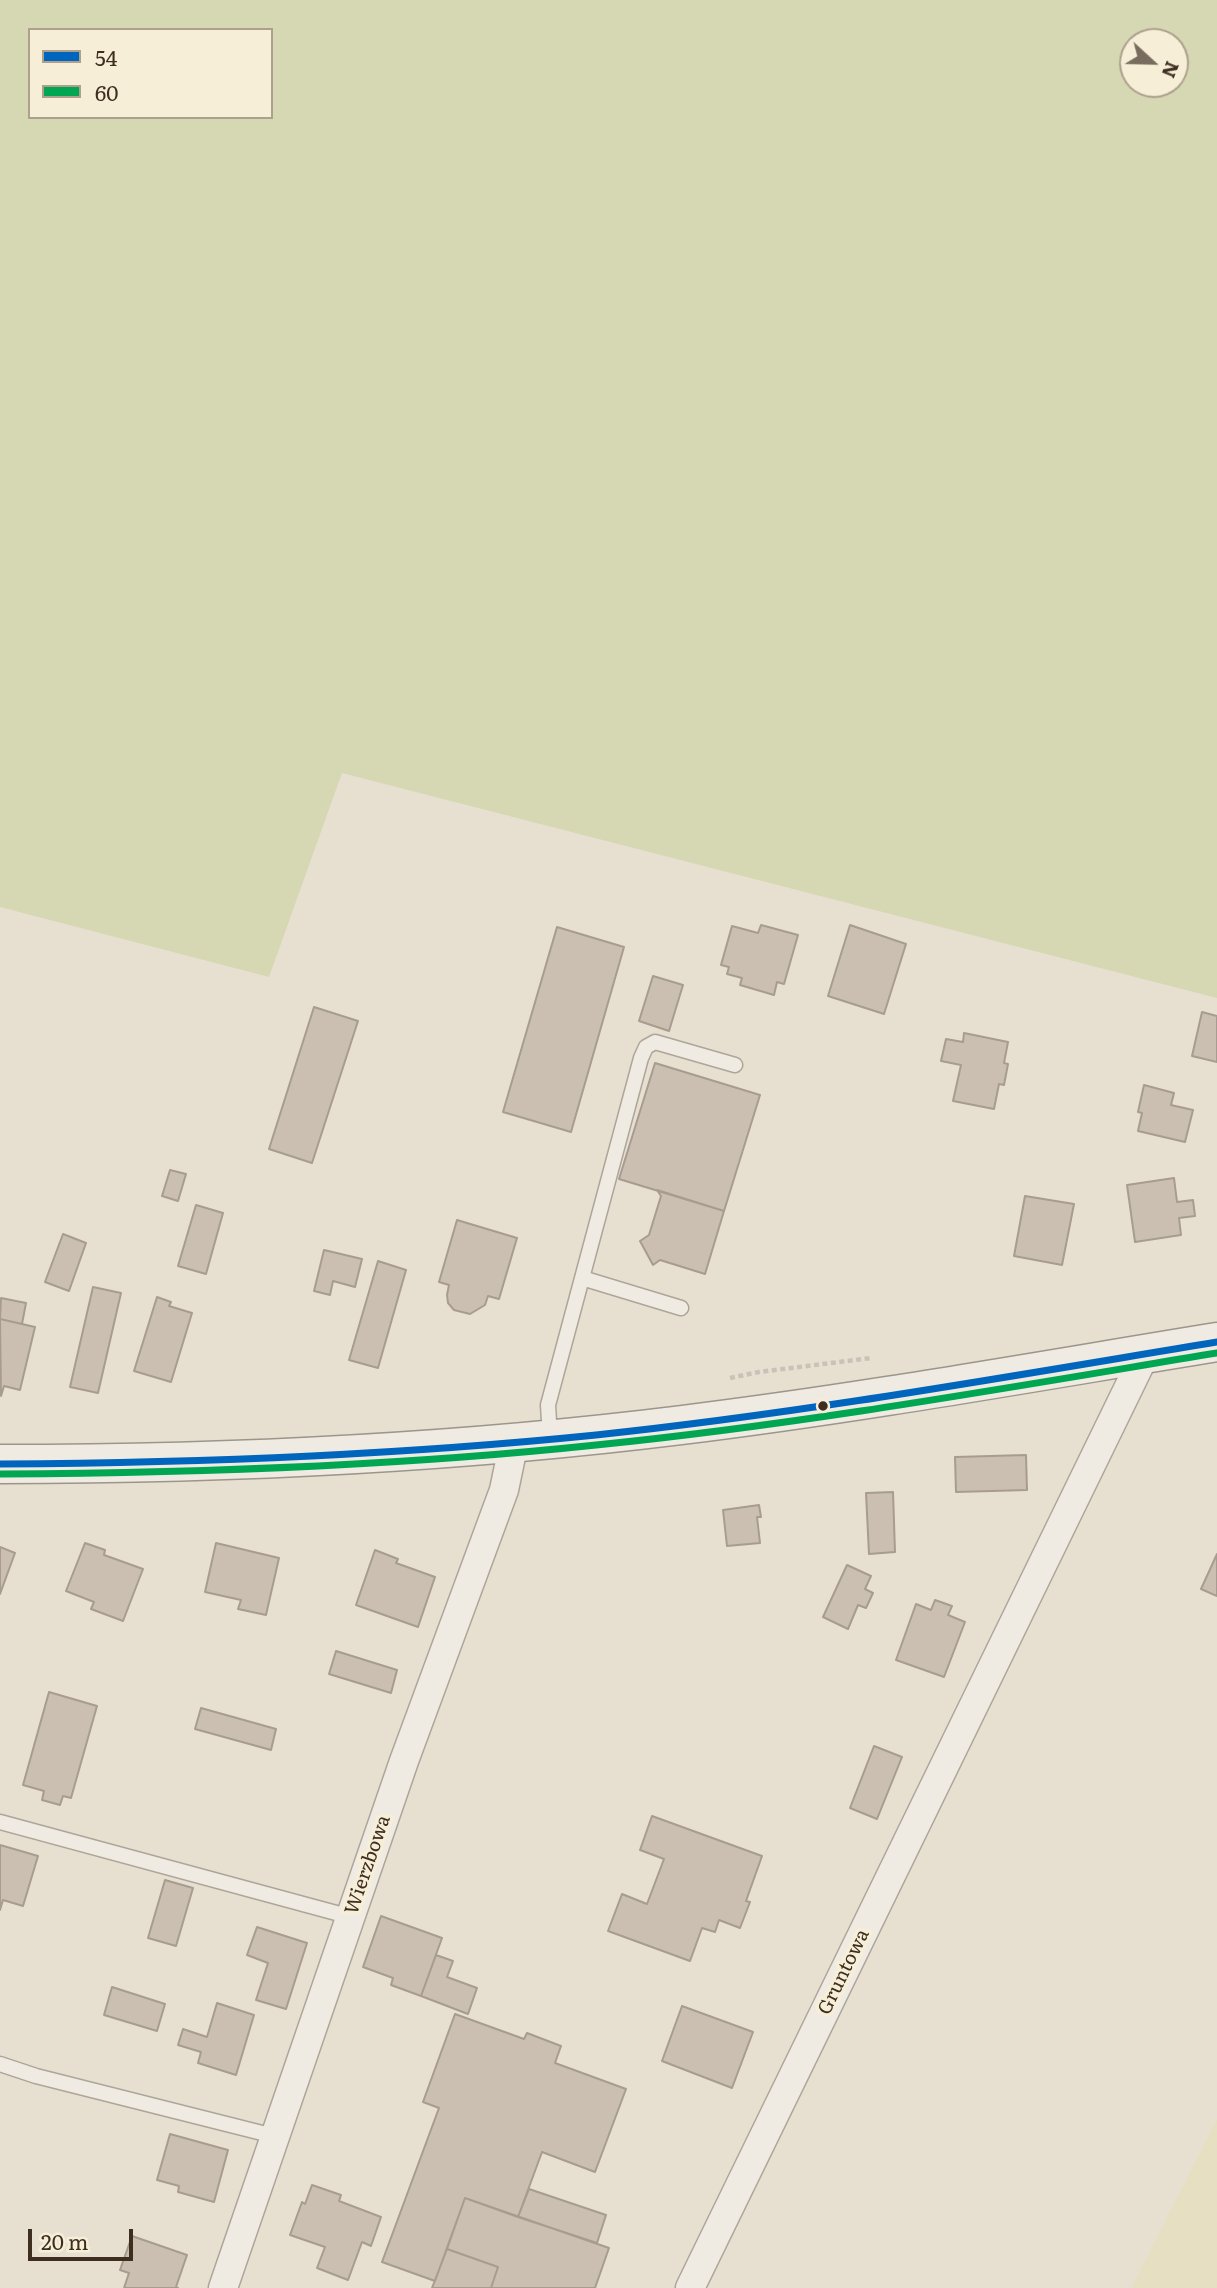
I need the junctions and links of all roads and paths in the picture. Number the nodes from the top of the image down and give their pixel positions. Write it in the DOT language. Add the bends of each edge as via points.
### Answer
graph roads {
  1 [pos="734,1065"];
  2 [pos="582,1278"];
  3 [pos="681,1308"];
  4 [pos="1217,1342"];
  5 [pos="1144,1353"];
  6 [pos="881,1358"];
  7 [pos="727,1380"];
  8 [pos="532,1440"];
  9 [pos="0,1464"];
  10 [pos="0,1822"];
  11 [pos="351,1917"];
  12 [pos="0,2064"];
  13 [pos="274,2136"];
  14 [pos="223,2288"];
  15 [pos="690,2288"];
  1 -- 2 [label="lane" via="655,1042 646,1047"];
  2 -- 3 [label="lane"];
  2 -- 8 [label="lane" via="548,1405"];
  4 -- 5 [label="street"];
  5 -- 8 [label="street" via="822,1406"];
  5 -- 15 [label="street, Gruntowa"];
  6 -- 7 [label="path"];
  8 -- 9 [label="street" via="277,1459"];
  8 -- 11 [label="street, Wierzbowa" via="504,1490"];
  10 -- 11 [label="lane"];
  11 -- 13 [label="street, Wierzbowa"];
  12 -- 13 [label="lane"];
  13 -- 14 [label="street, Wierzbowa"];
}
